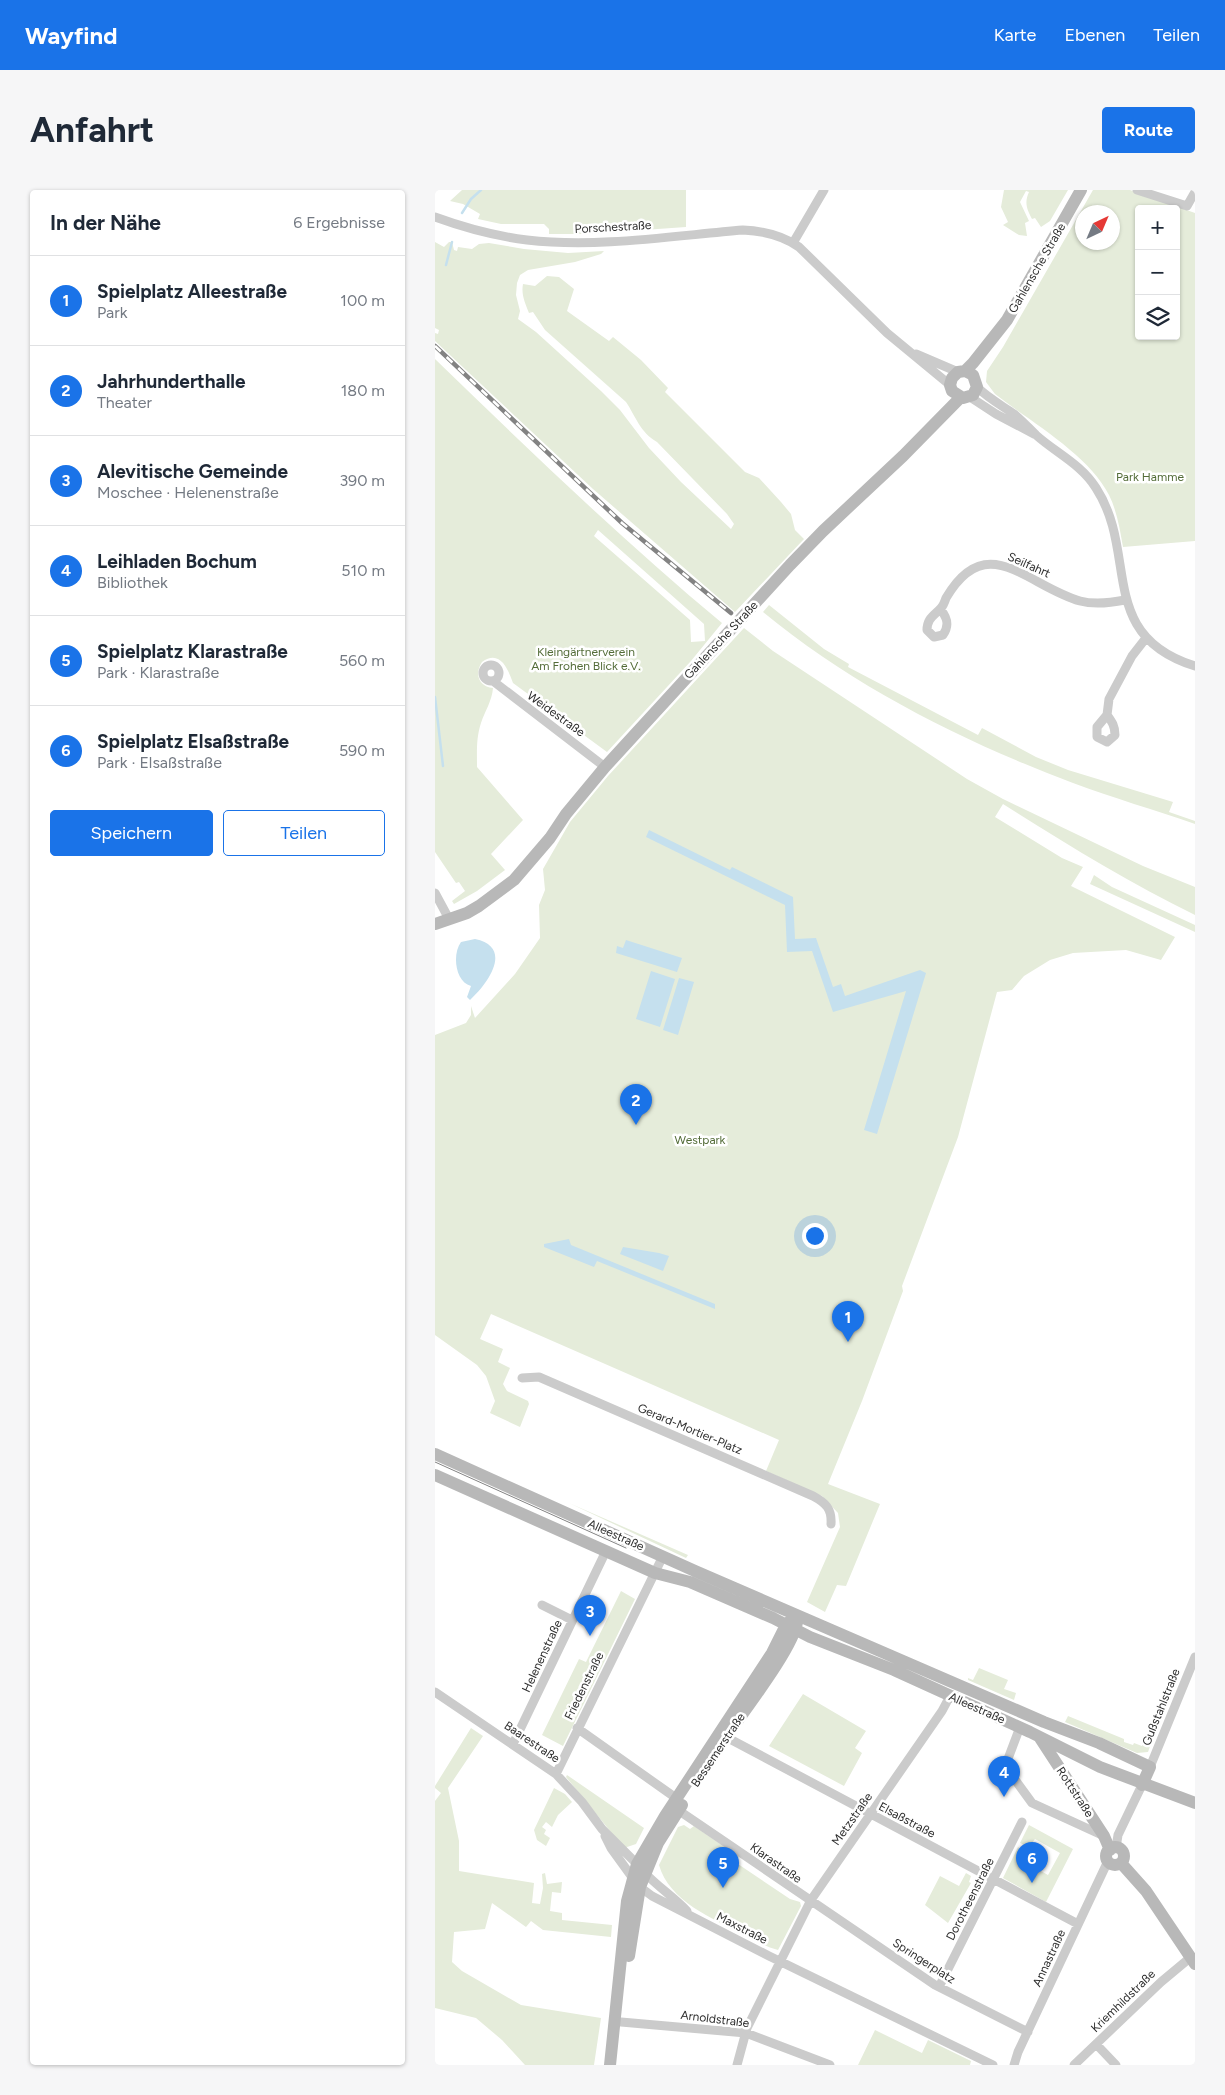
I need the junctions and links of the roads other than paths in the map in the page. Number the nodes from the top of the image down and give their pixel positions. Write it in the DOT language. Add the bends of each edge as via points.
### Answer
graph roads {
  1 [pos="824,190"];
  2 [pos="1081,190"];
  3 [pos="1137,190"];
  4 [pos="1195,192"];
  5 [pos="435,217"];
  6 [pos="793,243"];
  7 [pos="1007,320"];
  8 [pos="912,352"];
  9 [pos="961,372"];
  10 [pos="964,389"];
  11 [pos="1125,600"];
  12 [pos="940,608"];
  13 [pos="1147,638"];
  14 [pos="1195,666"];
  15 [pos="493,681"];
  16 [pos="1107,715"];
  17 [pos="605,767"];
  18 [pos="435,893"];
  19 [pos="449,919"];
  20 [pos="435,924"];
  21 [pos="522,1378"];
  22 [pos="435,1454"];
  23 [pos="435,1474"];
  24 [pos="831,1524"];
  25 [pos="606,1551"];
  26 [pos="663,1556"];
  27 [pos="655,1573"];
  28 [pos="542,1604"];
  29 [pos="798,1614"];
  30 [pos="572,1620"];
  31 [pos="791,1628"];
  32 [pos="1195,1657"];
  33 [pos="435,1692"];
  34 [pos="950,1696"];
  35 [pos="1025,1714"];
  36 [pos="1020,1727"];
  37 [pos="577,1728"];
  38 [pos="1038,1736"];
  39 [pos="726,1738"];
  40 [pos="513,1744"];
  41 [pos="1150,1767"];
  42 [pos="556,1774"];
  43 [pos="1142,1785"];
  44 [pos="677,1804"];
  45 [pos="1195,1804"];
  46 [pos="870,1815"];
  47 [pos="1022,1822"];
  48 [pos="602,1829"];
  49 [pos="1104,1836"];
  50 [pos="1111,1853"];
  51 [pos="641,1868"];
  52 [pos="994,1880"];
  53 [pos="636,1882"];
  54 [pos="811,1900"];
  55 [pos="692,1917"];
  56 [pos="1078,1924"];
  57 [pos="1191,1953"];
  58 [pos="781,1961"];
  59 [pos="939,1988"];
  60 [pos="621,2022"];
  61 [pos="1029,2032"];
  62 [pos="746,2034"];
  63 [pos="1096,2044"];
  64 [pos="979,2062"];
  65 [pos="610,2065"];
  66 [pos="617,2065"];
  67 [pos="737,2065"];
  68 [pos="830,2065"];
  69 [pos="993,2065"];
  70 [pos="1014,2065"];
  71 [pos="1074,2065"];
  72 [pos="1116,2065"];
  1 -- 6 [label="street"];
  2 -- 7 [label="street, Gahlensche Straße"];
  3 -- 4 [label="street" via="1187,206"];
  5 -- 6 [label="street, Porschestraße" via="475,230 528,240 589,241 743,230 772,234"];
  6 -- 8 [label="street, Porschestraße" via="887,333"];
  7 -- 9 [label="street, Gahlensche Straße" via="973,363"];
  7 -- 10 [label="street, Gahlensche Straße"];
  8 -- 9 [label="street, Porschestraße"];
  8 -- 10 [label="street, Porschestraße"];
  9 -- 10 [label="street" via="969,372"];
  9 -- 10 [label="street, Gahlensche Straße" via="952,378"];
  10 -- 11 [label="street" via="1002,418 1037,435 1092,482 1110,513"];
  10 -- 17 [label="street, Gahlensche Straße" via="924,434 789,565"];
  11 -- 12 [label="street, Seilfahrt" via="1083,602 1007,567 991,563 972,568 964,575"];
  11 -- 13 [label="street"];
  13 -- 14 [label="street" via="1172,657"];
  13 -- 16 [label="street" via="1132,656 1109,700"];
  15 -- 17 [label="street, Weidestraße"];
  17 -- 19 [label="street, Gahlensche Straße" via="513,880 467,913"];
  18 -- 19 [label="street"];
  19 -- 20 [label="street, Gahlensche Straße"];
  21 -- 24 [label="street, Gerard-Mortier-Platz" via="539,1377 813,1496 829,1508"];
  22 -- 26 [label="street, Alleestraße"];
  23 -- 25 [label="street, Alleestraße"];
  25 -- 27 [label="street, Alleestraße"];
  25 -- 30 [label="street, Helenenstraße"];
  26 -- 27 [label="street, Friedenstraße"];
  26 -- 29 [label="street, Alleestraße"];
  27 -- 31 [label="street, Alleestraße" via="690,1582"];
  27 -- 37 [label="street, Friedenstraße"];
  28 -- 30 [label="street"];
  29 -- 31 [label="street"];
  29 -- 35 [label="street, Alleestraße"];
  30 -- 40 [label="street, Helenenstraße"];
  31 -- 34 [label="street, Alleestraße"];
  31 -- 39 [label="street, Bessemerstraße" via="788,1645"];
  31 -- 44 [label="street, Bessemerstraße"];
  32 -- 41 [label="street, Gußstahlstraße"];
  33 -- 40 [label="street, Baarestraße"];
  34 -- 36 [label="street, Alleestraße"];
  34 -- 46 [label="street, Metzstraße"];
  35 -- 36 [label="street, Alleestraße"];
  35 -- 41 [label="street, Alleestraße"];
  36 -- 38 [label="street, Alleestraße"];
  36 -- 49 [label="street" via="1006,1764 1026,1796 1032,1803"];
  37 -- 42 [label="street, Friedenstraße"];
  37 -- 44 [label="street, Klarastraße"];
  38 -- 43 [label="street, Alleestraße"];
  38 -- 49 [label="street, Rottstraße"];
  39 -- 44 [label="street, Bessemerstraße"];
  39 -- 46 [label="street, Elsaßstraße"];
  40 -- 42 [label="street, Baarestraße"];
  41 -- 43 [label="street"];
  42 -- 48 [label="street, Baarestraße"];
  43 -- 45 [label="street, Alleestraße"];
  43 -- 50 [label="street, Annastraße"];
  44 -- 51 [label="street, Bessemerstraße" via="654,1832"];
  44 -- 54 [label="street, Klarastraße"];
  46 -- 52 [label="street, Elsaßstraße"];
  46 -- 54 [label="street, Metzstraße"];
  47 -- 52 [label="street, Dorotheenstraße"];
  48 -- 51 [label="street, Baarestraße"];
  48 -- 53 [label="street, Baarestraße" via="611,1848"];
  49 -- 50 [label="street, Rottstraße"];
  50 -- 56 [label="street, Annastraße"];
  50 -- 57 [label="street" via="1114,1865 1121,1863 1146,1891"];
  51 -- 53 [label="street, Bessemerstraße"];
  51 -- 55 [label="street, Maxstraße"];
  52 -- 56 [label="street, Elsaßstraße"];
  52 -- 59 [label="street, Dorotheenstraße"];
  53 -- 55 [label="street, Maxstraße" via="652,1896"];
  53 -- 60 [label="street, Bessemerstraße"];
  53 -- 65 [label="street, Bessemerstraße" via="626,1909"];
  54 -- 58 [label="street, Metzstraße"];
  54 -- 59 [label="street, Springerplatz"];
  55 -- 58 [label="street, Maxstraße"];
  56 -- 61 [label="street, Annastraße"];
  57 -- 63 [label="street, Kriemhildstraße"];
  58 -- 62 [label="street, Metzstraße"];
  58 -- 64 [label="street"];
  59 -- 61 [label="street, Springerplatz"];
  60 -- 62 [label="street, Arnoldstraße"];
  60 -- 66 [label="street, Bessemerstraße"];
  61 -- 70 [label="street, Annastraße"];
  62 -- 67 [label="street, Metzstraße"];
  62 -- 68 [label="street, Arnoldstraße"];
  63 -- 71 [label="street, Kriemhildstraße"];
  63 -- 72 [label="street"];
  64 -- 69 [label="street"];
}
